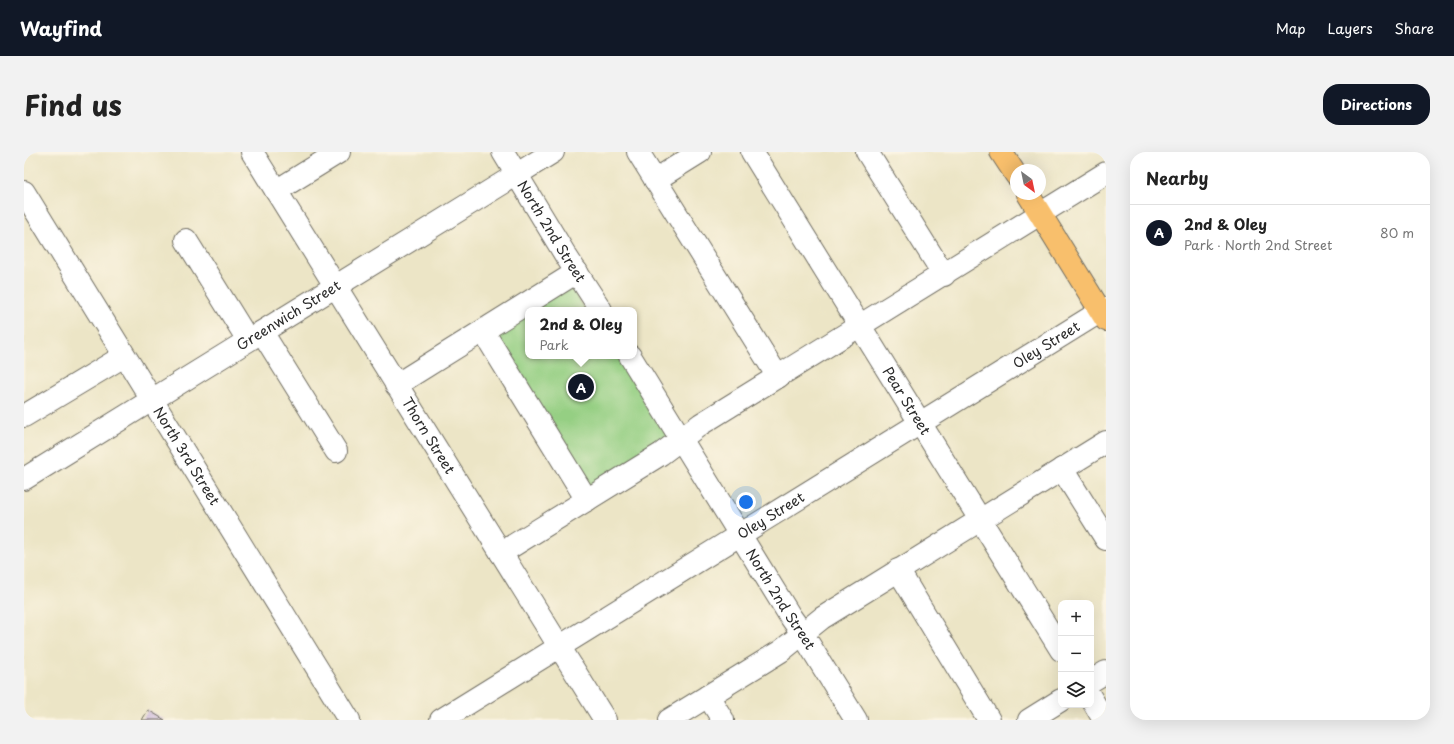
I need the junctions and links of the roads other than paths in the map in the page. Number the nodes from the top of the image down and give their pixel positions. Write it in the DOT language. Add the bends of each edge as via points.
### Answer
graph roads {
  1 [pos="252,152"];
  2 [pos="339,152"];
  3 [pos="502,152"];
  4 [pos="553,152"];
  5 [pos="638,152"];
  6 [pos="700,152"];
  7 [pos="867,152"];
  8 [pos="1002,152"];
  9 [pos="757,154"];
  10 [pos="1010,165"];
  11 [pos="1106,173"];
  12 [pos="516,175"];
  13 [pos="655,180"];
  14 [pos="276,191"];
  15 [pos="24,192"];
  16 [pos="1032,200"];
  17 [pos="1040,214"];
  18 [pos="186,240"];
  19 [pos="577,272"];
  20 [pos="944,275"];
  21 [pos="335,286"];
  22 [pos="599,307"];
  23 [pos="1104,313"];
  24 [pos="860,326"];
  25 [pos="483,331"];
  26 [pos="255,336"];
  27 [pos="124,356"];
  28 [pos="632,359"];
  29 [pos="778,377"];
  30 [pos="396,385"];
  31 [pos="151,400"];
  32 [pos="24,416"];
  33 [pos="920,422"];
  34 [pos="682,439"];
  35 [pos="1106,442"];
  36 [pos="336,452"];
  37 [pos="1062,469"];
  38 [pos="24,479"];
  39 [pos="587,500"];
  40 [pos="980,519"];
  41 [pos="740,535"];
  42 [pos="1106,539"];
  43 [pos="501,554"];
  44 [pos="898,570"];
  45 [pos="802,634"];
  46 [pos="1058,645"];
  47 [pos="559,647"];
  48 [pos="1106,672"];
  49 [pos="1094,679"];
  50 [pos="708,696"];
  51 [pos="1058,702"];
  52 [pos="1094,703"];
  53 [pos="349,720"];
  54 [pos="442,720"];
  55 [pos="605,720"];
  56 [pos="669,720"];
  57 [pos="723,720"];
  58 [pos="856,720"];
  59 [pos="989,720"];
  60 [pos="1029,720"];
  61 [pos="1104,720"];
  1 -- 14 [label="street, Thorn Street"];
  2 -- 14 [label="street"];
  3 -- 12 [label="street, North 2nd Street"];
  4 -- 12 [label="street, Greenwich Street"];
  5 -- 13 [label="street"];
  6 -- 13 [label="street"];
  7 -- 20 [label="street"];
  8 -- 10 [label="main road"];
  9 -- 24 [label="street, Pear Street"];
  11 -- 17 [label="street"];
  12 -- 19 [label="street, North 2nd Street"];
  12 -- 21 [label="street, Greenwich Street"];
  13 -- 29 [label="street"];
  14 -- 21 [label="street, Thorn Street"];
  15 -- 27 [label="street, North 3rd Street"];
  16 -- 17 [label="main road"];
  17 -- 20 [label="street"];
  17 -- 23 [label="main road"];
  18 -- 26 [label="street"];
  19 -- 22 [label="street, North 2nd Street"];
  19 -- 25 [label="street"];
  20 -- 24 [label="street"];
  21 -- 26 [label="street, Greenwich Street"];
  21 -- 30 [label="street, Thorn Street"];
  23 -- 33 [label="street, Oley Street"];
  24 -- 29 [label="street"];
  24 -- 33 [label="street, Pear Street"];
  25 -- 30 [label="street"];
  25 -- 39 [label="street"];
  26 -- 31 [label="street, Greenwich Street"];
  26 -- 36 [label="street"];
  27 -- 31 [label="street, North 3rd Street"];
  27 -- 32 [label="street"];
  28 -- 34 [label="street, North 2nd Street"];
  29 -- 34 [label="street" via="701,424"];
  30 -- 43 [label="street, Thorn Street"];
  31 -- 38 [label="street, Greenwich Street"];
  31 -- 53 [label="street, North 3rd Street"];
  33 -- 40 [label="street, Pear Street"];
  33 -- 41 [label="street, Oley Street"];
  34 -- 39 [label="street"];
  34 -- 41 [label="street, North 2nd Street"];
  35 -- 37 [label="street"];
  37 -- 40 [label="street"];
  37 -- 42 [label="street"];
  39 -- 43 [label="street"];
  40 -- 44 [label="street"];
  40 -- 46 [label="street, Pear Street"];
  41 -- 45 [label="street, North 2nd Street"];
  41 -- 47 [label="street, Oley Street"];
  43 -- 47 [label="street, Thorn Street"];
  44 -- 45 [label="street" via="822,618"];
  44 -- 59 [label="street"];
  45 -- 50 [label="street" via="781,651"];
  45 -- 58 [label="street, North 2nd Street"];
  47 -- 54 [label="street, Oley Street"];
  47 -- 55 [label="street, Thorn Street"];
  48 -- 49 [label="street"];
  50 -- 56 [label="street"];
  50 -- 57 [label="street"];
  51 -- 60 [label="street"];
  52 -- 61 [label="street"];
}
